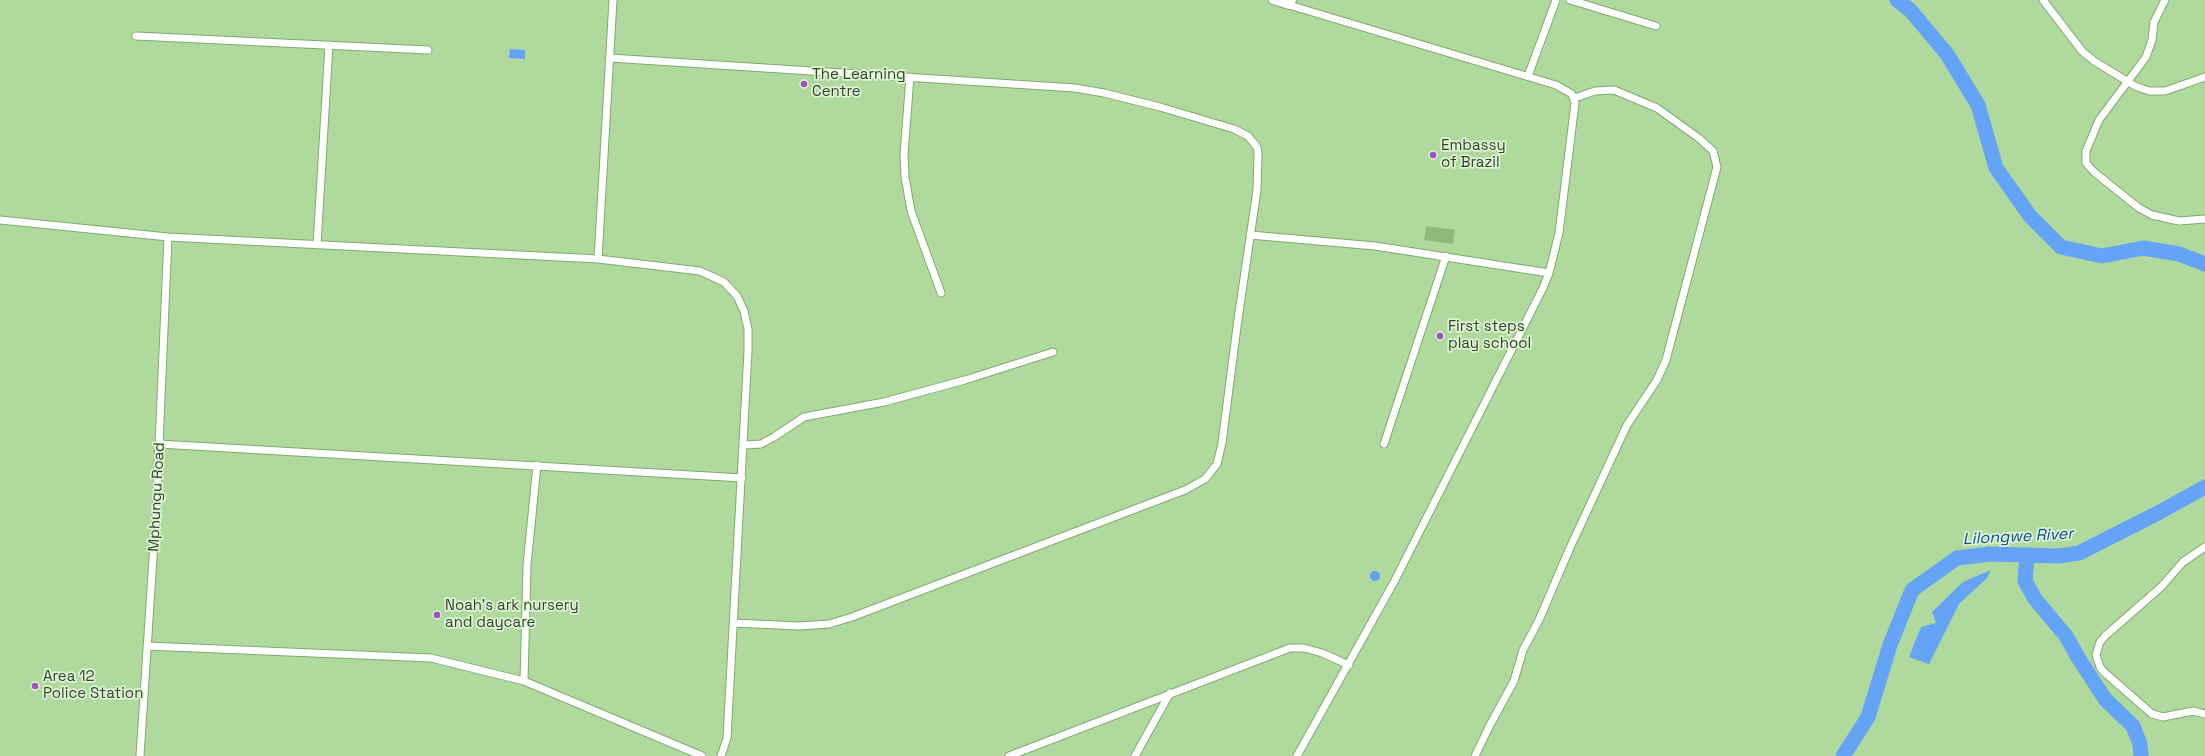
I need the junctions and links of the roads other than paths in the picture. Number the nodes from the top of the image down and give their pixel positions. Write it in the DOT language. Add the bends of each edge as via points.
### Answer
graph roads {
  1 [pos="613,0"];
  2 [pos="1273,0"];
  3 [pos="1556,0"];
  4 [pos="1570,0"];
  5 [pos="2043,0"];
  6 [pos="2165,0"];
  7 [pos="1290,2"];
  8 [pos="1656,26"];
  9 [pos="136,36"];
  10 [pos="328,45"];
  11 [pos="428,50"];
  12 [pos="610,58"];
  13 [pos="1528,76"];
  14 [pos="910,77"];
  15 [pos="2205,77"];
  16 [pos="2127,82"];
  17 [pos="1574,98"];
  18 [pos="2205,219"];
  19 [pos="0,220"];
  20 [pos="1250,235"];
  21 [pos="168,237"];
  22 [pos="317,245"];
  23 [pos="1446,256"];
  24 [pos="598,258"];
  25 [pos="1549,273"];
  26 [pos="941,293"];
  27 [pos="1053,352"];
  28 [pos="159,444"];
  29 [pos="1384,444"];
  30 [pos="744,445"];
  31 [pos="537,465"];
  32 [pos="742,478"];
  33 [pos="2205,548"];
  34 [pos="734,623"];
  35 [pos="147,646"];
  36 [pos="1348,665"];
  37 [pos="524,681"];
  38 [pos="1170,693"];
  39 [pos="2205,714"];
  40 [pos="140,756"];
  41 [pos="702,756"];
  42 [pos="721,756"];
  43 [pos="1009,756"];
  44 [pos="1136,756"];
  45 [pos="1297,756"];
  46 [pos="1476,756"];
  1 -- 12 [label="street"];
  2 -- 7 [label="street"];
  3 -- 13 [label="street"];
  4 -- 8 [label="street"];
  5 -- 16 [label="street" via="2082,51"];
  6 -- 16 [label="street" via="2154,22 2152,40 2146,57"];
  7 -- 13 [label="street"];
  9 -- 10 [label="street"];
  10 -- 11 [label="street"];
  10 -- 22 [label="street"];
  12 -- 14 [label="street"];
  12 -- 24 [label="street"];
  13 -- 17 [label="street" via="1563,88"];
  14 -- 20 [label="street" via="1076,88 1160,107 1242,132 1257,147 1259,160"];
  14 -- 26 [label="street" via="904,154 905,177 912,211"];
  15 -- 16 [label="street" via="2165,91 2149,91"];
  16 -- 18 [label="street" via="2099,120 2086,151 2086,163 2139,208 2152,215 2179,221"];
  17 -- 25 [label="street" via="1575,114 1559,233"];
  17 -- 46 [label="street" via="1595,91 1614,90 1651,105 1713,151 1717,167 1666,360 1657,380 1627,425 1523,650 1514,681"];
  19 -- 21 [label="street"];
  20 -- 23 [label="street" via="1330,241"];
  20 -- 34 [label="street" via="1222,443 1217,464 1205,479 1185,490 852,617 829,624 799,626"];
  21 -- 22 [label="street"];
  21 -- 28 [label="street, Mphungu Road"];
  22 -- 24 [label="street"];
  23 -- 25 [label="street"];
  23 -- 29 [label="street"];
  24 -- 30 [label="street" via="700,271 724,282 738,296 748,329"];
  25 -- 36 [label="street" via="1398,576"];
  27 -- 30 [label="street" via="884,402 804,417 761,444"];
  28 -- 31 [label="street"];
  28 -- 35 [label="street, Mphungu Road"];
  30 -- 32 [label="street"];
  31 -- 32 [label="street"];
  31 -- 37 [label="street" via="527,566"];
  32 -- 34 [label="street"];
  33 -- 39 [label="street" via="2183,562 2161,587 2105,636 2096,655 2104,672 2152,714 2163,717 2193,711"];
  34 -- 42 [label="street" via="727,738"];
  35 -- 37 [label="street" via="431,658"];
  35 -- 40 [label="street, Mphungu Road"];
  36 -- 38 [label="street" via="1322,653 1304,648 1290,648"];
  36 -- 45 [label="street"];
  37 -- 41 [label="street"];
  38 -- 43 [label="street"];
  38 -- 44 [label="street"];
}
